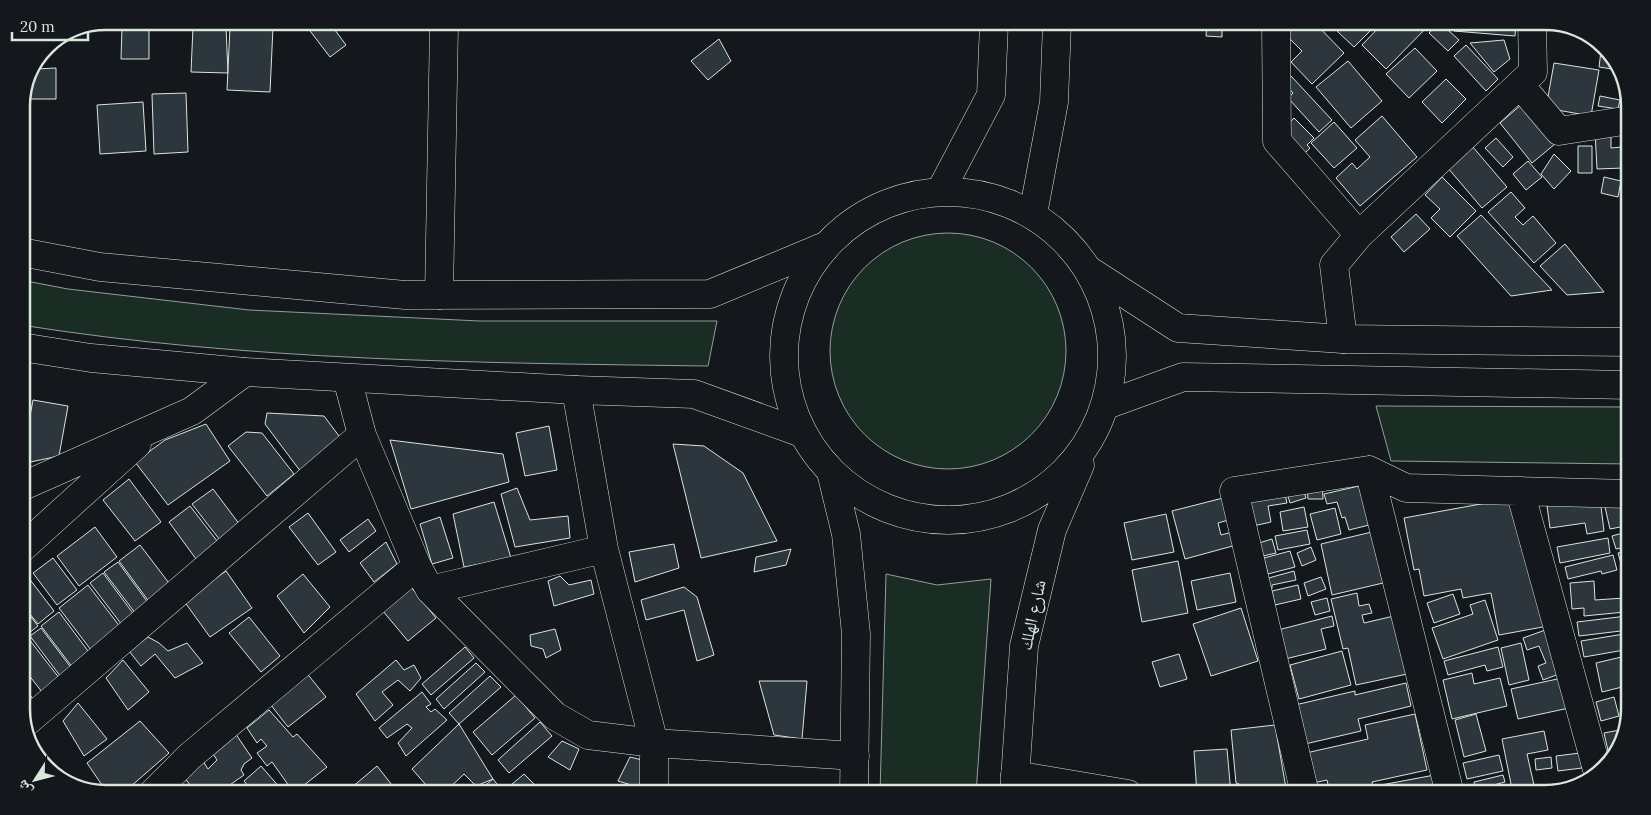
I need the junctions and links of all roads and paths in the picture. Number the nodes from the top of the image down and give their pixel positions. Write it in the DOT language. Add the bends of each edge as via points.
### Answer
graph roads {
  1 [pos="444,30"];
  2 [pos="994,30"];
  3 [pos="1057,30"];
  4 [pos="1276,30"];
  5 [pos="1532,30"];
  6 [pos="1520,85"];
  7 [pos="1621,121"];
  8 [pos="941,190"];
  9 [pos="1033,214"];
  10 [pos="1359,235"];
  11 [pos="823,247"];
  12 [pos="30,254"];
  13 [pos="1090,271"];
  14 [pos="439,295"];
  15 [pos="1343,340"];
  16 [pos="1621,342"];
  17 [pos="30,348"];
  18 [pos="245,372"];
  19 [pos="347,378"];
  20 [pos="1621,385"];
  21 [pos="576,390"];
  22 [pos="1106,405"];
  23 [pos="154,428"];
  24 [pos="802,433"];
  25 [pos="362,435"];
  26 [pos="1088,445"];
  27 [pos="1369,470"];
  28 [pos="831,472"];
  29 [pos="30,483"];
  30 [pos="1520,491"];
  31 [pos="1621,494"];
  32 [pos="30,542"];
  33 [pos="604,549"];
  34 [pos="417,566"];
  35 [pos="430,590"];
  36 [pos="30,718"];
  37 [pos="654,743"];
  38 [pos="855,756"];
  39 [pos="1596,765"];
  40 [pos="1014,784"];
  41 [pos="161,785"];
  42 [pos="654,785"];
  43 [pos="854,785"];
  44 [pos="1303,785"];
  45 [pos="1448,785"];
  1 -- 14 [label="main road"];
  2 -- 8 [label="main road" via="991,96"];
  3 -- 9 [label="main road" via="1054,102"];
  4 -- 10 [label="main road" via="1277,141"];
  5 -- 6 [label="main road" via="1533,72"];
  6 -- 7 [label="main road" via="1558,131"];
  6 -- 10 [label="main road"];
  8 -- 9 [label="main road" via="996,197"];
  8 -- 11 [label="main road" via="887,202 852,220"];
  9 -- 13 [label="main road" via="1065,239"];
  10 -- 15 [label="main road" via="1334,265"];
  11 -- 14 [label="main road" via="710,294"];
  11 -- 24 [label="main road" via="796,289 784,337 786,386"];
  12 -- 14 [label="main road" via="100,267 405,295"];
  13 -- 15 [label="main road" via="1178,328"];
  13 -- 22 [label="main road, شارع الهلك" via="1108,315 1114,362"];
  15 -- 16 [label="main road"];
  17 -- 18 [label="main road" via="91,358"];
  18 -- 19 [label="main road"];
  18 -- 23 [label="main road" via="192,411"];
  19 -- 21 [label="main road"];
  19 -- 25 [label="main road"];
  20 -- 22 [label="main road" via="1183,377"];
  21 -- 24 [label="main road" via="694,394"];
  21 -- 33 [label="main road"];
  22 -- 26 [label="main road, شارع الهلك"];
  23 -- 29 [label="main road"];
  23 -- 32 [label="main road"];
  24 -- 28 [label="main road"];
  25 -- 34 [label="main road"];
  25 -- 36 [label="main road"];
  26 -- 28 [label="main road" via="1056,482 1014,508 966,520 908,515 870,501"];
  26 -- 40 [label="main road, شارع الهلك" via="1052,530 1024,646"];
  27 -- 30 [label="main road" via="1406,488"];
  27 -- 44 [label="main road" via="1234,491"];
  27 -- 45 [label="main road"];
  28 -- 38 [label="main road" via="846,534 856,634"];
  30 -- 31 [label="main road"];
  30 -- 39 [label="main road"];
  33 -- 35 [label="main road"];
  33 -- 37 [label="main road"];
  34 -- 35 [label="main road"];
  34 -- 41 [label="main road" via="190,756"];
  35 -- 37 [label="main road" via="555,716 588,734"];
  37 -- 38 [label="main road"];
  37 -- 42 [label="main road"];
  38 -- 43 [label="main road"];
}
